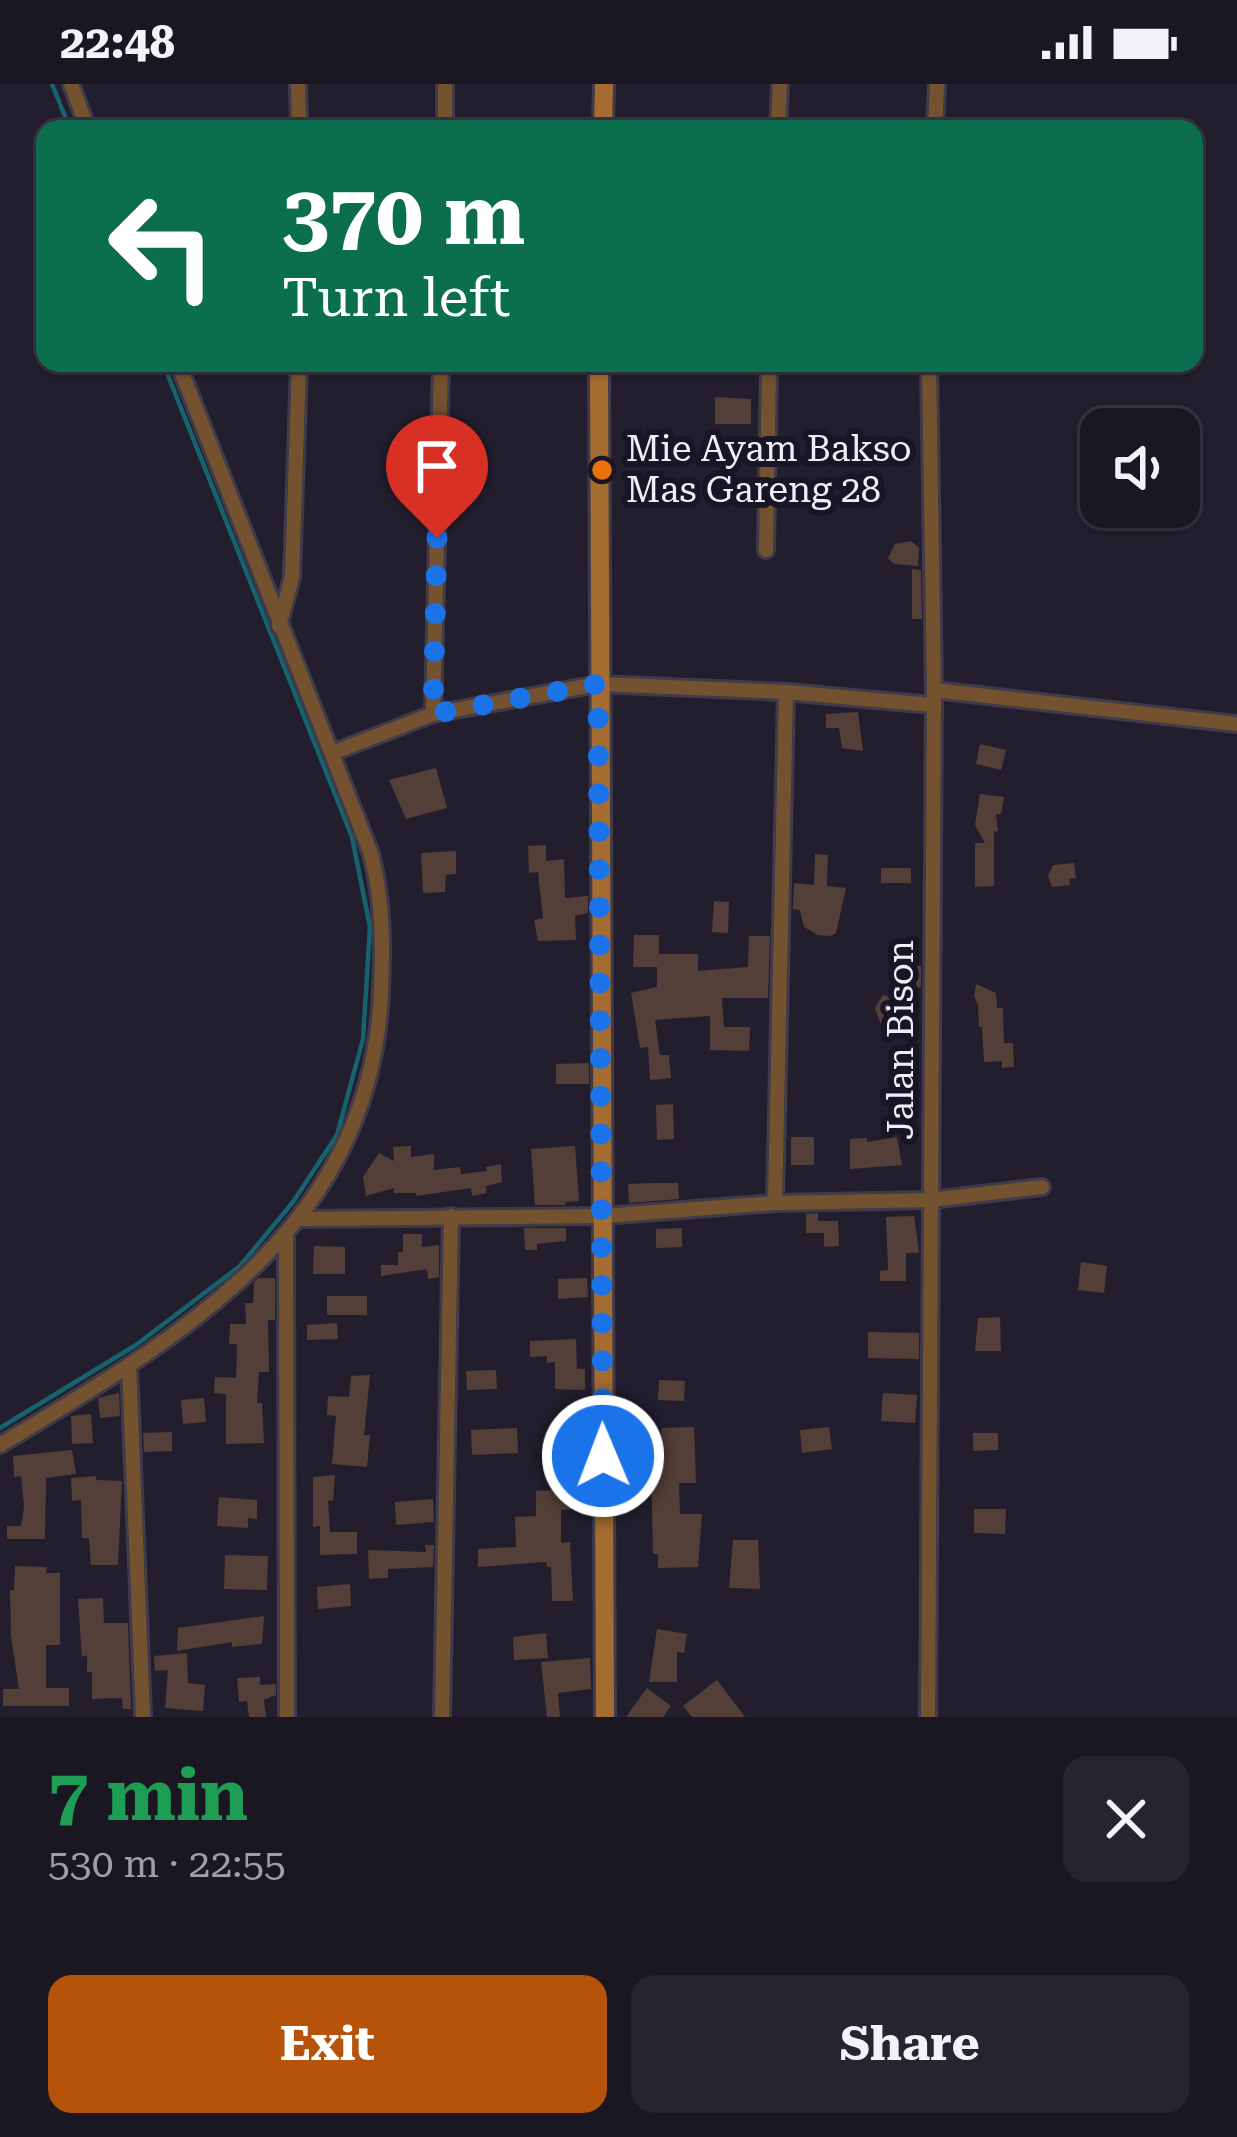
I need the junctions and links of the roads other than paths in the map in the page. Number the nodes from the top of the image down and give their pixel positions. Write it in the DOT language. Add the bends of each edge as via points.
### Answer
graph roads {
  1 [pos="71,84"];
  2 [pos="298,84"];
  3 [pos="446,84"];
  4 [pos="604,84"];
  5 [pos="781,84"];
  6 [pos="937,84"];
  7 [pos="85,120"];
  8 [pos="298,120"];
  9 [pos="445,120"];
  10 [pos="604,120"];
  11 [pos="779,120"];
  12 [pos="935,120"];
  13 [pos="181,372"];
  14 [pos="299,372"];
  15 [pos="441,372"];
  16 [pos="599,372"];
  17 [pos="769,372"];
  18 [pos="929,372"];
  19 [pos="766,550"];
  20 [pos="279,626"];
  21 [pos="598,684"];
  22 [pos="786,692"];
  23 [pos="933,697"];
  24 [pos="433,714"];
  25 [pos="1237,724"];
  26 [pos="332,753"];
  27 [pos="1042,1187"];
  28 [pos="931,1200"];
  29 [pos="775,1203"];
  30 [pos="451,1216"];
  31 [pos="603,1216"];
  32 [pos="301,1219"];
  33 [pos="286,1237"];
  34 [pos="129,1365"];
  35 [pos="0,1444"];
  36 [pos="143,1717"];
  37 [pos="287,1717"];
  38 [pos="442,1717"];
  39 [pos="605,1717"];
  40 [pos="928,1717"];
  1 -- 7 [label="street"];
  2 -- 8 [label="street"];
  3 -- 9 [label="street"];
  4 -- 10 [label="main road"];
  5 -- 11 [label="street"];
  6 -- 12 [label="street"];
  13 -- 20 [label="street"];
  14 -- 20 [label="street" via="292,577"];
  15 -- 24 [label="street"];
  16 -- 21 [label="main road"];
  17 -- 19 [label="street"];
  18 -- 23 [label="street, Jalan Bison"];
  20 -- 26 [label="street"];
  21 -- 22 [label="street"];
  21 -- 24 [label="street"];
  21 -- 31 [label="main road"];
  22 -- 23 [label="street"];
  22 -- 29 [label="street"];
  23 -- 25 [label="street"];
  23 -- 28 [label="street, Jalan Bison"];
  24 -- 26 [label="street"];
  26 -- 32 [label="street" via="382,898 380,1030 354,1127"];
  27 -- 28 [label="street"];
  28 -- 29 [label="street"];
  28 -- 40 [label="street, Jalan Bison"];
  29 -- 31 [label="street"];
  30 -- 31 [label="street"];
  30 -- 32 [label="street"];
  30 -- 38 [label="street"];
  31 -- 39 [label="main road"];
  32 -- 33 [label="street"];
  33 -- 34 [label="street" via="228,1294"];
  33 -- 37 [label="street"];
  34 -- 35 [label="street"];
  34 -- 36 [label="street"];
}
